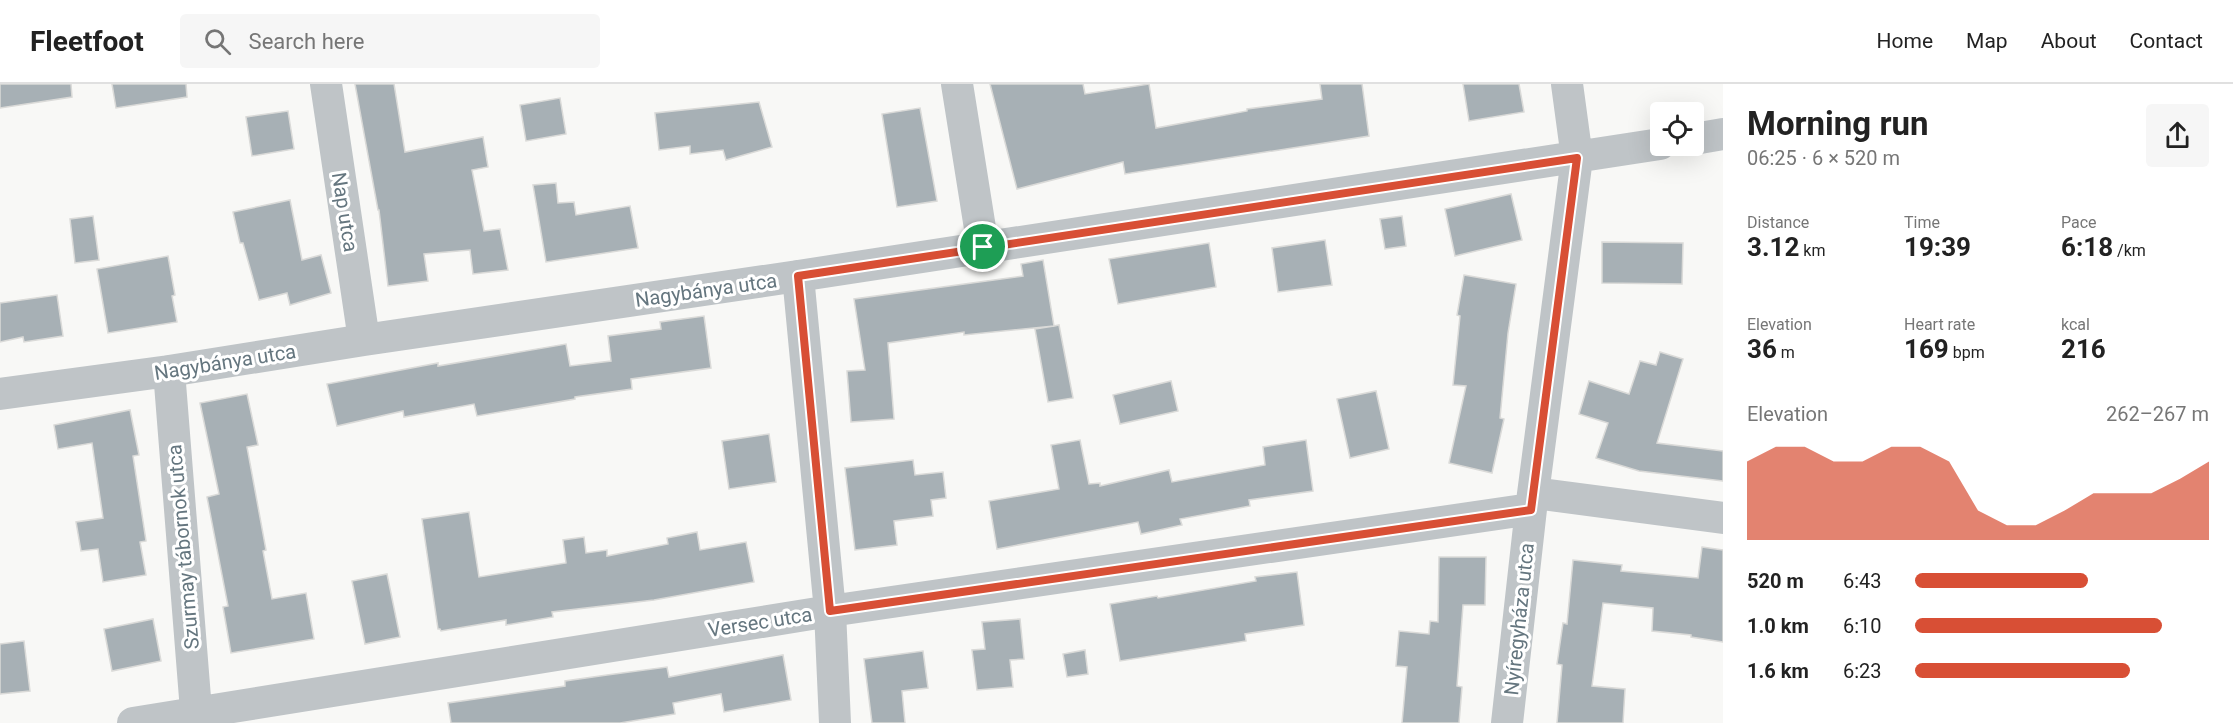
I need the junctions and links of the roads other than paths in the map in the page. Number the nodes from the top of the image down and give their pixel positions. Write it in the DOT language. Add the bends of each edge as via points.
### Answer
graph roads {
  1 [pos="326,84"];
  2 [pos="957,84"];
  3 [pos="1567,84"];
  4 [pos="1723,134"];
  5 [pos="1704,137"];
  6 [pos="1650,146"];
  7 [pos="1577,158"];
  8 [pos="983,247"];
  9 [pos="798,276"];
  10 [pos="364,340"];
  11 [pos="169,372"];
  12 [pos="0,394"];
  13 [pos="1532,501"];
  14 [pos="1723,518"];
  15 [pos="830,611"];
  16 [pos="197,718"];
  17 [pos="133,723"];
  18 [pos="835,723"];
  19 [pos="1507,723"];
  1 -- 10 [label="street, Nap utca"];
  2 -- 8 [label="street"];
  3 -- 7 [label="street, Nyíregyháza utca"];
  4 -- 5 [label="street"];
  6 -- 7 [label="street, Nagybánya utca"];
  7 -- 8 [label="street, Nagybánya utca"];
  7 -- 13 [label="street, Nyíregyháza utca"];
  8 -- 9 [label="street, Nagybánya utca"];
  9 -- 10 [label="street, Nagybánya utca"];
  9 -- 15 [label="street"];
  10 -- 11 [label="street, Nagybánya utca"];
  11 -- 12 [label="street, Nagybánya utca"];
  11 -- 16 [label="street, Szurmay tábornok utca"];
  13 -- 14 [label="street, Versec utca"];
  13 -- 15 [label="street, Versec utca"];
  13 -- 19 [label="street, Nyíregyháza utca"];
  15 -- 16 [label="street, Versec utca"];
  15 -- 18 [label="street"];
  16 -- 17 [label="street, Versec utca"];
}
